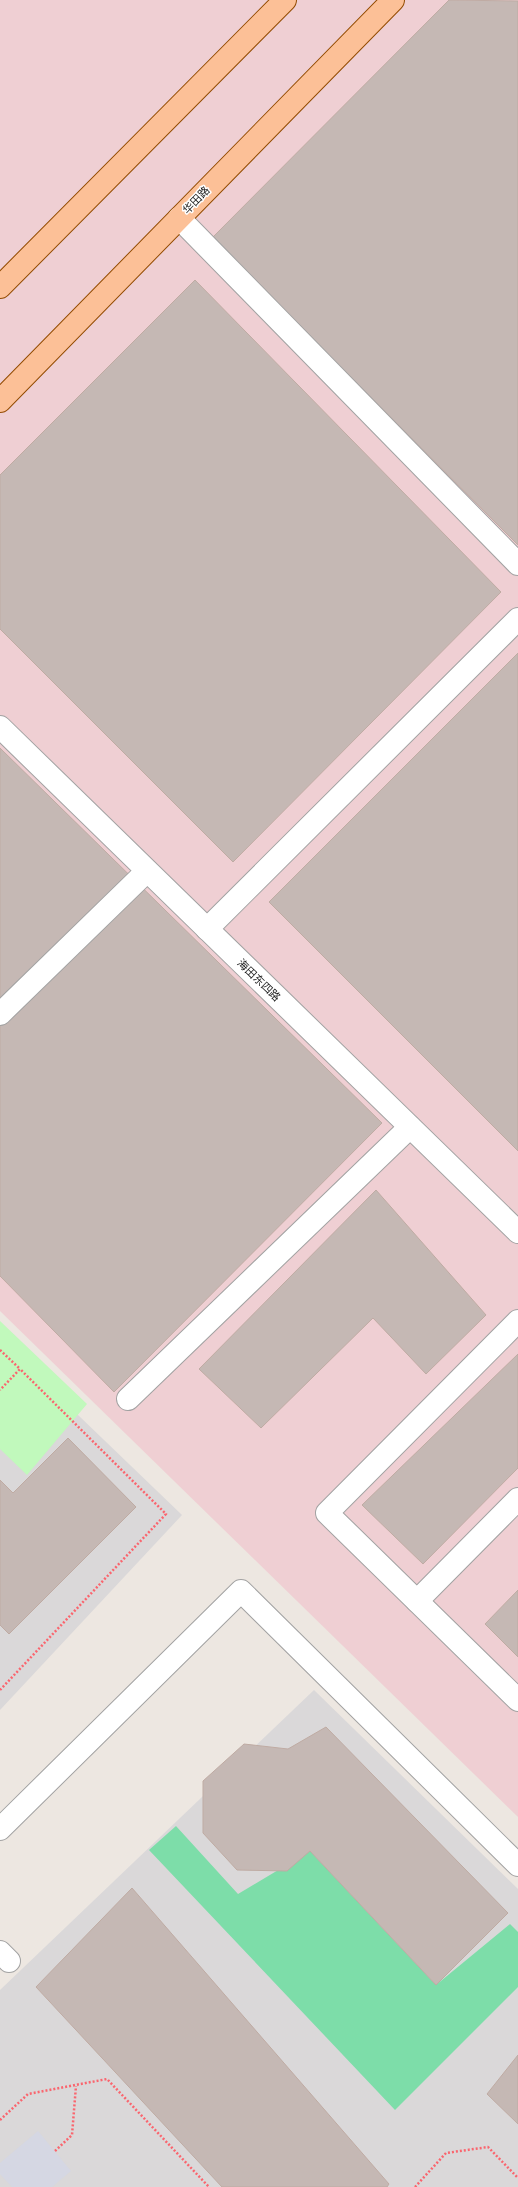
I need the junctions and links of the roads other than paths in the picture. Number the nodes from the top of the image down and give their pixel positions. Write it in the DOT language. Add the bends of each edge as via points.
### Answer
graph roads {
  1 [pos="285,0"];
  2 [pos="393,0"];
  3 [pos="179,218"];
  4 [pos="0,287"];
  5 [pos="0,401"];
  6 [pos="518,564"];
  7 [pos="518,619"];
  8 [pos="0,727"];
  9 [pos="147,871"];
  10 [pos="207,929"];
  11 [pos="0,1014"];
  12 [pos="410,1127"];
  13 [pos="518,1232"];
  14 [pos="518,1321"];
  15 [pos="128,1398"];
  16 [pos="518,1499"];
  17 [pos="417,1601"];
  18 [pos="518,1700"];
  19 [pos="0,1829"];
  20 [pos="518,1865"];
  1 -- 4 [label="main road"];
  2 -- 3 [label="main road, 华田路"];
  3 -- 5 [label="main road, 华田路"];
  3 -- 6 [label="lane"];
  7 -- 10 [label="lane"];
  8 -- 9 [label="lane, 海田东四路"];
  9 -- 10 [label="lane, 海田东四路"];
  9 -- 11 [label="lane"];
  10 -- 12 [label="lane, 海田东四路"];
  12 -- 13 [label="lane, 海田东四路"];
  12 -- 15 [label="lane"];
  14 -- 17 [label="lane" via="327,1513"];
  16 -- 17 [label="lane"];
  17 -- 18 [label="lane"];
  19 -- 20 [label="lane" via="241,1591"];
}
